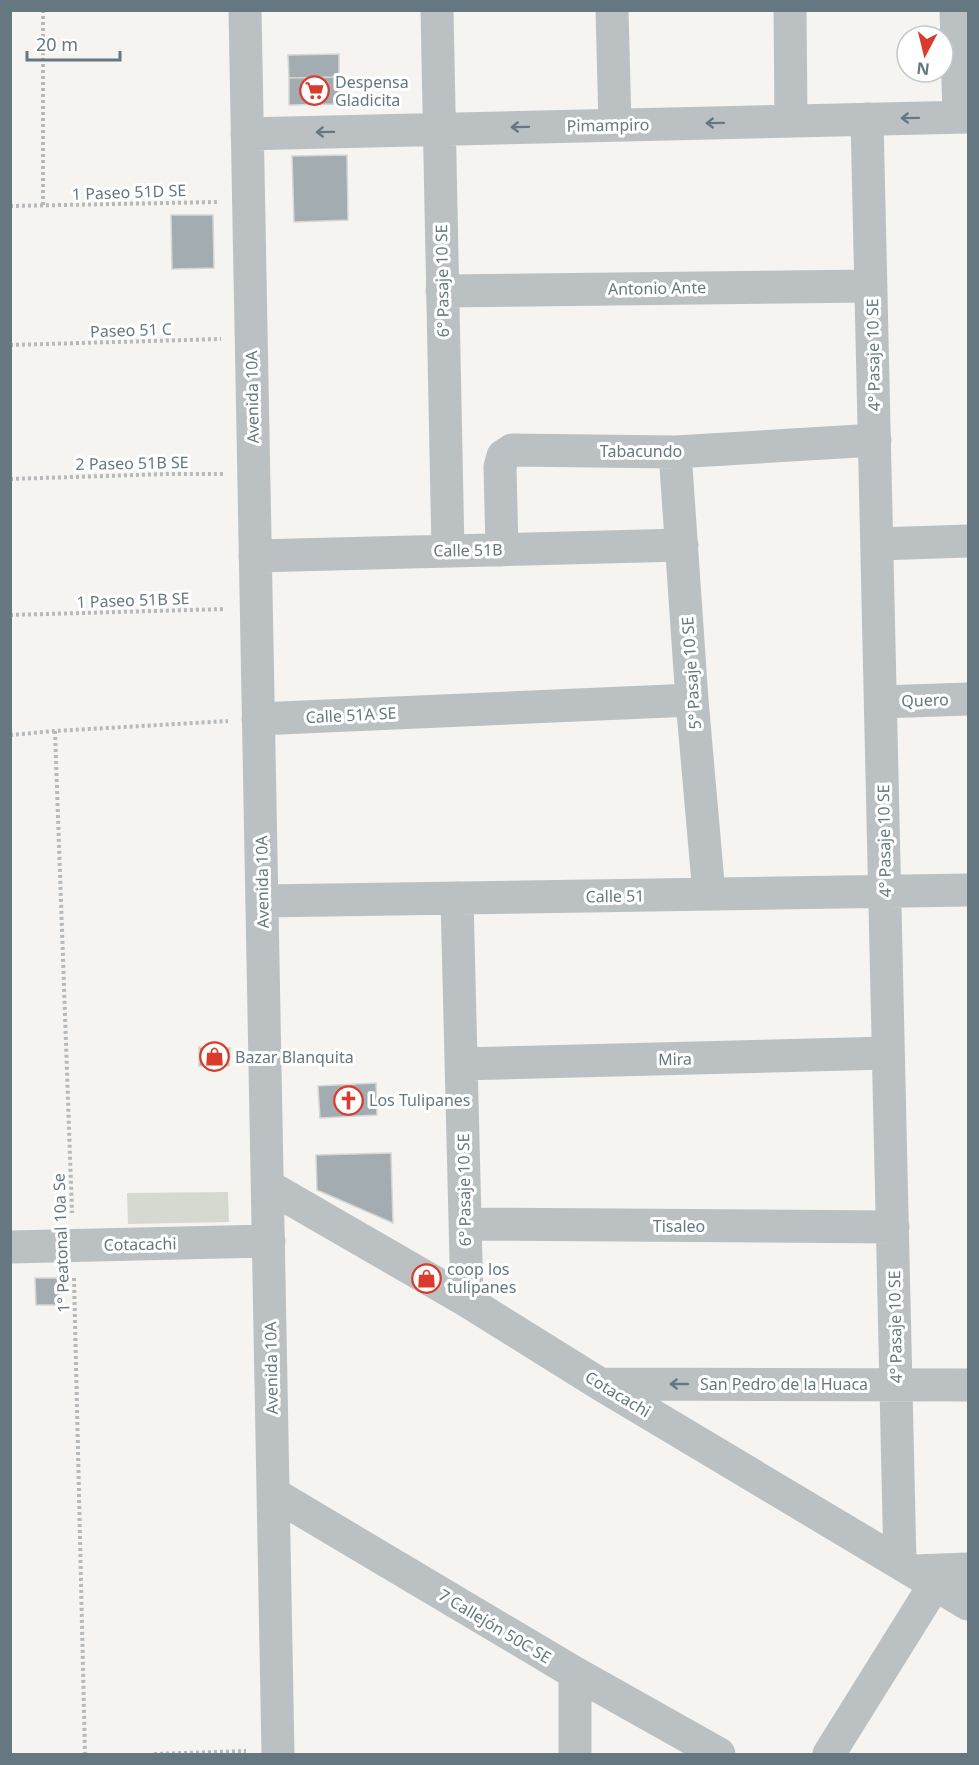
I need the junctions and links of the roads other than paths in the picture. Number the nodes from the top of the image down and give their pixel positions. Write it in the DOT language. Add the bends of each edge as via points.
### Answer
graph roads {
  1 [pos="245,10"];
  2 [pos="437,10"];
  3 [pos="612,10"];
  4 [pos="790,10"];
  5 [pos="956,10"];
  6 [pos="964,117"];
  7 [pos="867,119"];
  8 [pos="791,121"];
  9 [pos="615,125"];
  10 [pos="439,129"];
  11 [pos="247,134"];
  12 [pos="871,286"];
  13 [pos="442,291"];
  14 [pos="874,440"];
  15 [pos="675,452"];
  16 [pos="969,541"];
  17 [pos="681,544"];
  18 [pos="877,544"];
  19 [pos="502,550"];
  20 [pos="448,551"];
  21 [pos="255,556"];
  22 [pos="969,699"];
  23 [pos="692,700"];
  24 [pos="881,702"];
  25 [pos="258,719"];
  26 [pos="969,890"];
  27 [pos="885,892"];
  28 [pos="709,894"];
  29 [pos="457,898"];
  30 [pos="262,901"];
  31 [pos="888,1053"];
  32 [pos="461,1064"];
  33 [pos="268,1186"];
  34 [pos="465,1224"];
  35 [pos="893,1227"];
  36 [pos="269,1241"];
  37 [pos="10,1247"];
  38 [pos="467,1301"];
  39 [pos="600,1384"];
  40 [pos="896,1385"];
  41 [pos="969,1385"];
  42 [pos="274,1494"];
  43 [pos="969,1569"];
  44 [pos="916,1573"];
  45 [pos="969,1604"];
  46 [pos="575,1673"];
  47 [pos="278,1752"];
  48 [pos="575,1755"];
  49 [pos="719,1755"];
  50 [pos="830,1755"];
  1 -- 11 [label="street, Avenida 10A"];
  2 -- 10 [label="street, 6° Pasaje 10 SE"];
  3 -- 9 [label="street"];
  4 -- 8 [label="street"];
  5 -- 6 [label="street"];
  6 -- 7 [label="street, Pimampiro, one-way"];
  7 -- 8 [label="street, Pimampiro"];
  7 -- 12 [label="street, 4° Pasaje 10 SE"];
  8 -- 9 [label="street, Pimampiro, one-way"];
  9 -- 10 [label="street, Pimampiro, one-way"];
  10 -- 11 [label="street, Pimampiro, one-way"];
  10 -- 13 [label="street, 6° Pasaje 10 SE"];
  11 -- 21 [label="street, Avenida 10A"];
  12 -- 13 [label="street, Antonio Ante"];
  12 -- 14 [label="street, 4° Pasaje 10 SE"];
  13 -- 20 [label="street, 6° Pasaje 10 SE"];
  14 -- 15 [label="street, Tabacundo"];
  14 -- 18 [label="street, 4° Pasaje 10 SE"];
  15 -- 17 [label="street, 5° Pasaje 10 SE"];
  15 -- 19 [label="street, Tabacundo" via="512,450 503,456 500,466"];
  16 -- 18 [label="street"];
  17 -- 19 [label="street, Calle 51B"];
  17 -- 23 [label="street, 5° Pasaje 10 SE"];
  18 -- 24 [label="street, 4° Pasaje 10 SE"];
  19 -- 20 [label="street, Calle 51B"];
  20 -- 21 [label="street, Calle 51B"];
  21 -- 25 [label="street, Avenida 10A"];
  22 -- 24 [label="street, Quero"];
  23 -- 25 [label="street, Calle 51A SE"];
  23 -- 28 [label="street, 5° Pasaje 10 SE"];
  24 -- 27 [label="street, 4° Pasaje 10 SE"];
  25 -- 30 [label="street, Avenida 10A"];
  26 -- 27 [label="street, Calle 51"];
  27 -- 28 [label="street, Calle 51"];
  27 -- 31 [label="street, 4° Pasaje 10 SE"];
  28 -- 29 [label="street, Calle 51"];
  29 -- 30 [label="street, Calle 51"];
  29 -- 32 [label="street, 6° Pasaje 10 SE"];
  30 -- 33 [label="street, Avenida 10A"];
  31 -- 32 [label="street, Mira"];
  31 -- 35 [label="street, 4° Pasaje 10 SE"];
  32 -- 34 [label="street, 6° Pasaje 10 SE"];
  33 -- 36 [label="street, Avenida 10A"];
  33 -- 38 [label="street, Cotacachi"];
  34 -- 35 [label="street, Tisaleo"];
  34 -- 38 [label="street, 6° Pasaje 10 SE"];
  35 -- 40 [label="street, 4° Pasaje 10 SE"];
  36 -- 37 [label="street, Cotacachi"];
  36 -- 42 [label="street, Avenida 10A"];
  38 -- 39 [label="street, Cotacachi"];
  40 -- 39 [label="street, San Pedro de la Huaca, one-way"];
  39 -- 44 [label="street, Cotacachi"];
  40 -- 41 [label="street, San Pedro de la Huaca"];
  40 -- 44 [label="street, 4° Pasaje 10 SE"];
  42 -- 46 [label="street, 7 Callejón 50C SE"];
  42 -- 47 [label="street, Avenida 10A"];
  43 -- 44 [label="street"];
  44 -- 45 [label="street, Cotacachi"];
  44 -- 50 [label="street"];
  46 -- 48 [label="street"];
  46 -- 49 [label="street, 7 Callejón 50C SE"];
}
